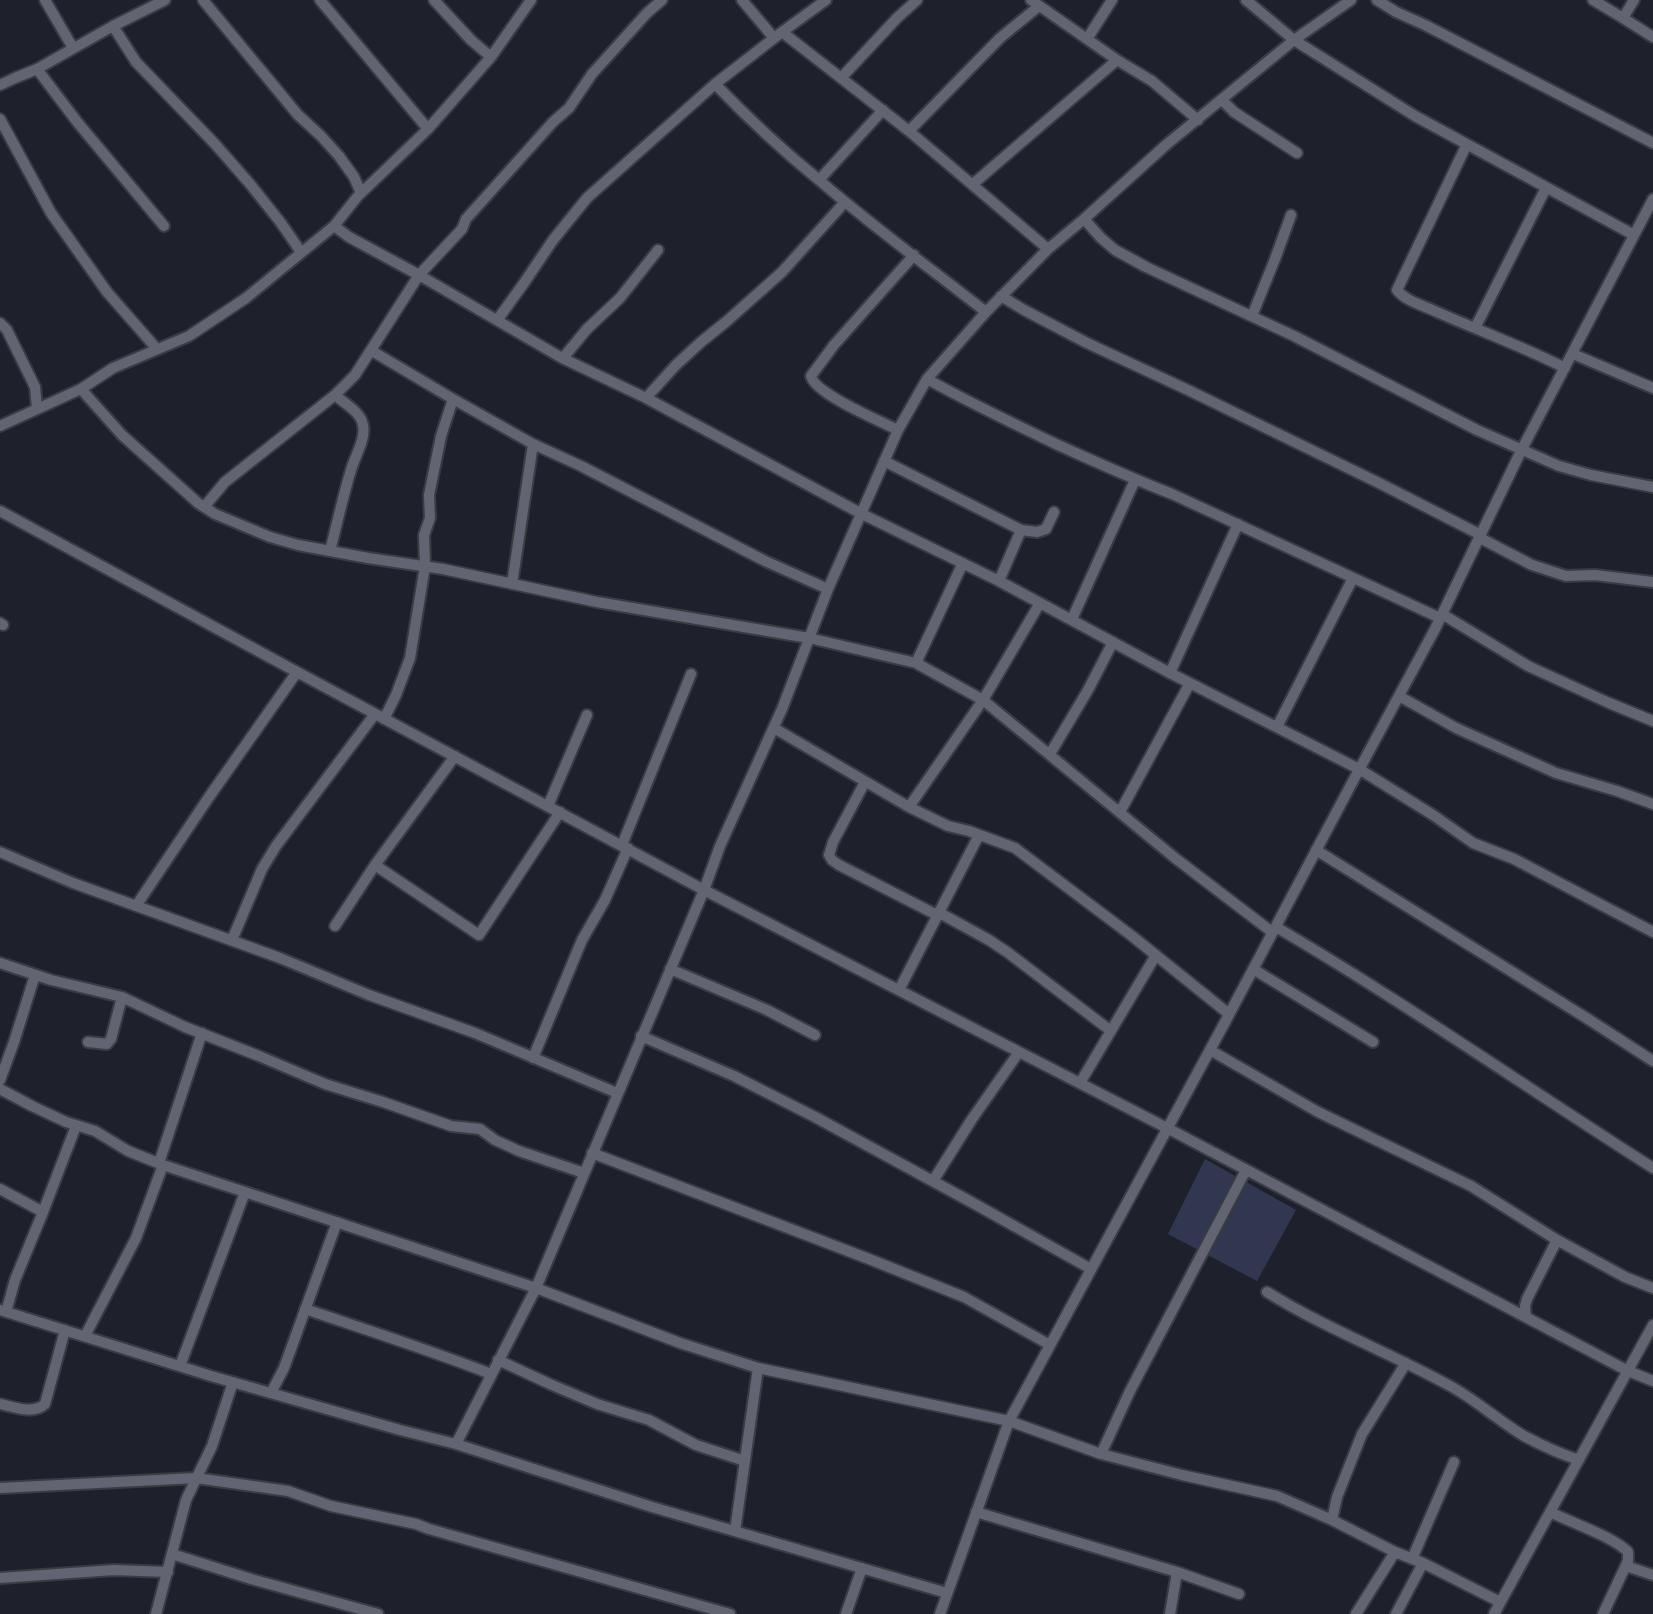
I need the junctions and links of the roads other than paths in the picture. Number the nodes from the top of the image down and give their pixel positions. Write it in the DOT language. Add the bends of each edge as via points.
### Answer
graph roads {
  1 [pos="45,0"];
  2 [pos="165,0"];
  3 [pos="203,0"];
  4 [pos="320,0"];
  5 [pos="434,0"];
  6 [pos="531,0"];
  7 [pos="662,0"];
  8 [pos="742,0"];
  9 [pos="826,0"];
  10 [pos="917,0"];
  11 [pos="1112,0"];
  12 [pos="1246,0"];
  13 [pos="1351,0"];
  14 [pos="1377,0"];
  15 [pos="1593,0"];
  16 [pos="1634,0"];
  17 [pos="1035,3"];
  18 [pos="144,5"];
  19 [pos="1623,18"];
  20 [pos="113,26"];
  21 [pos="778,35"];
  22 [pos="1653,37"];
  23 [pos="1087,39"];
  24 [pos="1294,40"];
  25 [pos="73,48"];
  26 [pos="491,57"];
  27 [pos="1117,60"];
  28 [pos="37,69"];
  29 [pos="841,78"];
  30 [pos="715,84"];
  31 [pos="0,86"];
  32 [pos="1222,100"];
  33 [pos="883,110"];
  34 [pos="0,119"];
  35 [pos="1198,120"];
  36 [pos="428,129"];
  37 [pos="909,130"];
  38 [pos="1653,143"];
  39 [pos="1467,144"];
  40 [pos="1297,153"];
  41 [pos="819,180"];
  42 [pos="973,184"];
  43 [pos="1546,188"];
  44 [pos="361,193"];
  45 [pos="1653,200"];
  46 [pos="845,202"];
  47 [pos="1291,215"];
  48 [pos="1084,219"];
  49 [pos="164,226"];
  50 [pos="334,226"];
  51 [pos="1634,235"];
  52 [pos="1048,249"];
  53 [pos="658,250"];
  54 [pos="301,252"];
  55 [pos="914,255"];
  56 [pos="419,275"];
  57 [pos="1001,296"];
  58 [pos="986,312"];
  59 [pos="1252,316"];
  60 [pos="498,319"];
  61 [pos="0,323"];
  62 [pos="1475,328"];
  63 [pos="157,350"];
  64 [pos="372,351"];
  65 [pos="1573,354"];
  66 [pos="563,358"];
  67 [pos="1565,368"];
  68 [pos="927,379"];
  69 [pos="1653,388"];
  70 [pos="81,389"];
  71 [pos="335,395"];
  72 [pos="646,398"];
  73 [pos="453,399"];
  74 [pos="37,408"];
  75 [pos="0,426"];
  76 [pos="898,430"];
  77 [pos="533,444"];
  78 [pos="1522,449"];
  79 [pos="884,461"];
  80 [pos="1135,480"];
  81 [pos="1653,487"];
  82 [pos="204,507"];
  83 [pos="0,511"];
  84 [pos="1054,512"];
  85 [pos="862,514"];
  86 [pos="1238,524"];
  87 [pos="1021,530"];
  88 [pos="1480,536"];
  89 [pos="330,551"];
  90 [pos="963,563"];
  91 [pos="425,566"];
  92 [pos="1353,578"];
  93 [pos="999,581"];
  94 [pos="1653,582"];
  95 [pos="512,584"];
  96 [pos="828,589"];
  97 [pos="1041,603"];
  98 [pos="1441,616"];
  99 [pos="1072,619"];
  100 [pos="809,638"];
  101 [pos="1113,642"];
  102 [pos="916,663"];
  103 [pos="297,672"];
  104 [pos="1170,673"];
  105 [pos="691,674"];
  106 [pos="1190,683"];
  107 [pos="1399,696"];
  108 [pos="983,700"];
  109 [pos="587,715"];
  110 [pos="380,716"];
  111 [pos="1653,721"];
  112 [pos="1277,727"];
  113 [pos="774,728"];
  114 [pos="1050,754"];
  115 [pos="455,756"];
  116 [pos="1359,769"];
  117 [pos="865,782"];
  118 [pos="1653,804"];
  119 [pos="548,806"];
  120 [pos="909,807"];
  121 [pos="560,812"];
  122 [pos="1120,812"];
  123 [pos="979,835"];
  124 [pos="625,847"];
  125 [pos="1316,850"];
  126 [pos="0,852"];
  127 [pos="375,865"];
  128 [pos="704,890"];
  129 [pos="136,906"];
  130 [pos="938,914"];
  131 [pos="335,926"];
  132 [pos="1274,929"];
  133 [pos="1653,932"];
  134 [pos="232,940"];
  135 [pos="1156,955"];
  136 [pos="0,963"];
  137 [pos="670,969"];
  138 [pos="1253,969"];
  139 [pos="35,975"];
  140 [pos="899,990"];
  141 [pos="122,996"];
  142 [pos="1229,1014"];
  143 [pos="1111,1031"];
  144 [pos="202,1034"];
  145 [pos="815,1035"];
  146 [pos="641,1036"];
  147 [pos="88,1042"];
  148 [pos="1373,1042"];
  149 [pos="1210,1050"];
  150 [pos="1019,1052"];
  151 [pos="533,1058"];
  152 [pos="1653,1061"];
  153 [pos="0,1080"];
  154 [pos="1080,1083"];
  155 [pos="0,1089"];
  156 [pos="617,1093"];
  157 [pos="76,1126"];
  158 [pos="1167,1128"];
  159 [pos="592,1153"];
  160 [pos="161,1164"];
  161 [pos="1653,1168"];
  162 [pos="1246,1170"];
  163 [pos="584,1173"];
  164 [pos="933,1180"];
  165 [pos="0,1189"];
  166 [pos="246,1192"];
  167 [pos="43,1212"];
  168 [pos="337,1222"];
  169 [pos="1557,1240"];
  170 [pos="1091,1269"];
  171 [pos="536,1288"];
  172 [pos="1653,1288"];
  173 [pos="1267,1292"];
  174 [pos="306,1309"];
  175 [pos="3,1311"];
  176 [pos="1526,1317"];
  177 [pos="1653,1325"];
  178 [pos="65,1330"];
  179 [pos="85,1336"];
  180 [pos="1050,1345"];
  181 [pos="498,1360"];
  182 [pos="1406,1363"];
  183 [pos="180,1366"];
  184 [pos="758,1368"];
  185 [pos="1628,1371"];
  186 [pos="491,1374"];
  187 [pos="1653,1381"];
  188 [pos="233,1382"];
  189 [pos="271,1393"];
  190 [pos="0,1404"];
  191 [pos="1009,1421"];
  192 [pos="456,1444"];
  193 [pos="1101,1454"];
  194 [pos="1579,1460"];
  195 [pos="745,1461"];
  196 [pos="1454,1462"];
  197 [pos="196,1478"];
  198 [pos="0,1488"];
  199 [pos="976,1512"];
  200 [pos="1550,1512"];
  201 [pos="1332,1520"];
  202 [pos="735,1531"];
  203 [pos="1395,1552"];
  204 [pos="172,1554"];
  205 [pos="1417,1561"];
  206 [pos="1626,1566"];
  207 [pos="862,1569"];
  208 [pos="168,1572"];
  209 [pos="1178,1572"];
  210 [pos="1653,1575"];
  211 [pos="0,1578"];
  212 [pos="947,1593"];
  213 [pos="1239,1594"];
  214 [pos="1500,1602"];
  215 [pos="156,1614"];
  216 [pos="378,1614"];
  217 [pos="730,1614"];
  218 [pos="846,1614"];
  219 [pos="940,1614"];
  220 [pos="1170,1614"];
  221 [pos="1356,1614"];
  222 [pos="1396,1614"];
  223 [pos="1494,1614"];
  224 [pos="1604,1614"];
  1 -- 25 [label="street"];
  2 -- 18 [label="street"];
  3 -- 44 [label="street" via="298,115 339,156"];
  4 -- 36 [label="street"];
  5 -- 26 [label="street"];
  6 -- 26 [label="street"];
  7 -- 56 [label="street" via="592,74 569,108"];
  8 -- 21 [label="street"];
  9 -- 21 [label="street"];
  10 -- 29 [label="street"];
  11 -- 23 [label="street"];
  12 -- 24 [label="street"];
  13 -- 24 [label="street"];
  14 -- 38 [label="street"];
  15 -- 19 [label="street"];
  16 -- 19 [label="street"];
  17 -- 23 [label="street"];
  17 -- 37 [label="street"];
  18 -- 20 [label="street"];
  19 -- 22 [label="street"];
  20 -- 25 [label="street"];
  20 -- 54 [label="street" via="135,62 250,184"];
  21 -- 29 [label="street"];
  21 -- 30 [label="street"];
  23 -- 27 [label="street"];
  24 -- 32 [label="street"];
  24 -- 39 [label="street"];
  25 -- 28 [label="street"];
  26 -- 36 [label="street"];
  27 -- 35 [label="street" via="1152,81"];
  27 -- 42 [label="street"];
  28 -- 31 [label="street"];
  28 -- 49 [label="street"];
  29 -- 33 [label="street"];
  30 -- 41 [label="street"];
  30 -- 60 [label="street" via="586,198"];
  32 -- 35 [label="street"];
  32 -- 40 [label="street"];
  33 -- 37 [label="street"];
  33 -- 41 [label="street"];
  34 -- 63 [label="street" via="51,213 107,292"];
  35 -- 48 [label="street"];
  36 -- 44 [label="street"];
  37 -- 42 [label="street"];
  39 -- 43 [label="street"];
  39 -- 62 [label="street" via="1397,290"];
  41 -- 46 [label="street"];
  42 -- 52 [label="street"];
  43 -- 51 [label="street"];
  43 -- 62 [label="street"];
  44 -- 50 [label="street"];
  45 -- 51 [label="street"];
  46 -- 55 [label="street"];
  46 -- 72 [label="street" via="782,272 701,342"];
  47 -- 59 [label="street"];
  48 -- 52 [label="street"];
  48 -- 59 [label="street" via="1115,250"];
  50 -- 54 [label="street"];
  50 -- 56 [label="street"];
  51 -- 65 [label="street"];
  52 -- 57 [label="street"];
  53 -- 66 [label="street" via="620,298"];
  54 -- 63 [label="street" via="246,298 189,336"];
  55 -- 58 [label="street"];
  55 -- 76 [label="street" via="811,376 822,390"];
  56 -- 60 [label="street"];
  56 -- 64 [label="street"];
  57 -- 58 [label="street"];
  57 -- 88 [label="street" via="1087,343 1359,473"];
  58 -- 68 [label="street"];
  59 -- 78 [label="street"];
  60 -- 66 [label="street"];
  61 -- 74 [label="street" via="35,387"];
  62 -- 67 [label="street"];
  63 -- 70 [label="street" via="113,368"];
  64 -- 71 [label="street" via="356,375"];
  64 -- 73 [label="street"];
  65 -- 67 [label="street"];
  65 -- 69 [label="street"];
  66 -- 72 [label="street"];
  67 -- 78 [label="street"];
  68 -- 76 [label="street"];
  68 -- 80 [label="street"];
  70 -- 74 [label="street"];
  70 -- 82 [label="street" via="122,435"];
  71 -- 82 [label="street" via="225,482"];
  71 -- 89 [label="street" via="358,415 364,429"];
  72 -- 85 [label="street"];
  73 -- 77 [label="street"];
  73 -- 91 [label="street" via="429,495"];
  74 -- 75 [label="street"];
  76 -- 79 [label="street"];
  77 -- 95 [label="street"];
  77 -- 96 [label="street"];
  78 -- 81 [label="street" via="1559,466"];
  78 -- 88 [label="street"];
  79 -- 85 [label="street"];
  79 -- 87 [label="street"];
  80 -- 86 [label="street"];
  80 -- 99 [label="street"];
  82 -- 89 [label="street" via="270,537"];
  83 -- 103 [label="street"];
  84 -- 87 [label="street" via="1046,529"];
  85 -- 90 [label="street"];
  85 -- 96 [label="street"];
  86 -- 92 [label="street"];
  86 -- 104 [label="street"];
  87 -- 93 [label="street"];
  88 -- 94 [label="street" via="1532,565 1566,576"];
  88 -- 98 [label="street"];
  89 -- 91 [label="street"];
  90 -- 93 [label="street"];
  90 -- 102 [label="street"];
  91 -- 95 [label="street"];
  91 -- 110 [label="street" via="410,658 396,695"];
  92 -- 98 [label="street"];
  92 -- 112 [label="street"];
  93 -- 97 [label="street"];
  95 -- 100 [label="street"];
  96 -- 100 [label="street"];
  97 -- 99 [label="street"];
  97 -- 108 [label="street"];
  98 -- 107 [label="street"];
  98 -- 111 [label="street" via="1528,666"];
  99 -- 101 [label="street"];
  100 -- 102 [label="street"];
  100 -- 113 [label="street"];
  101 -- 104 [label="street"];
  101 -- 114 [label="street"];
  102 -- 108 [label="street"];
  103 -- 110 [label="street"];
  103 -- 129 [label="street"];
  104 -- 106 [label="street"];
  105 -- 124 [label="street"];
  106 -- 112 [label="street"];
  106 -- 122 [label="street"];
  107 -- 116 [label="street"];
  107 -- 118 [label="street" via="1455,728 1556,773"];
  108 -- 114 [label="street"];
  108 -- 120 [label="street"];
  109 -- 119 [label="street"];
  110 -- 115 [label="street"];
  110 -- 134 [label="street" via="267,861"];
  112 -- 116 [label="street"];
  113 -- 117 [label="street"];
  113 -- 128 [label="street"];
  114 -- 122 [label="street"];
  115 -- 119 [label="street"];
  115 -- 127 [label="street"];
  116 -- 125 [label="street"];
  116 -- 133 [label="street" via="1473,843 1514,859"];
  117 -- 120 [label="street"];
  117 -- 130 [label="street" via="829,855 839,865"];
  119 -- 121 [label="street"];
  120 -- 123 [label="street" via="948,826"];
  121 -- 124 [label="street"];
  121 -- 127 [label="street" via="479,936"];
  122 -- 132 [label="street" via="1175,858"];
  123 -- 130 [label="street"];
  123 -- 135 [label="street" via="1015,848"];
  124 -- 128 [label="street"];
  124 -- 151 [label="street"];
  125 -- 132 [label="street"];
  125 -- 152 [label="street"];
  126 -- 129 [label="street"];
  127 -- 131 [label="street"];
  128 -- 137 [label="street"];
  128 -- 140 [label="street"];
  129 -- 134 [label="street"];
  130 -- 140 [label="street"];
  130 -- 143 [label="street" via="990,940"];
  132 -- 138 [label="street"];
  132 -- 161 [label="street" via="1349,970"];
  134 -- 151 [label="street"];
  135 -- 142 [label="street"];
  135 -- 143 [label="street"];
  136 -- 139 [label="street"];
  137 -- 145 [label="street"];
  137 -- 146 [label="street"];
  138 -- 142 [label="street"];
  138 -- 148 [label="street"];
  139 -- 141 [label="street"];
  139 -- 153 [label="street"];
  140 -- 150 [label="street"];
  141 -- 144 [label="street"];
  141 -- 147 [label="street" via="111,1039 107,1044"];
  142 -- 149 [label="street"];
  143 -- 154 [label="street"];
  144 -- 160 [label="street"];
  144 -- 163 [label="street" via="325,1084 451,1126 480,1129 495,1140"];
  146 -- 156 [label="street"];
  146 -- 164 [label="street" via="815,1116"];
  149 -- 158 [label="street"];
  149 -- 169 [label="street" via="1318,1112 1471,1185"];
  150 -- 154 [label="street"];
  150 -- 164 [label="street"];
  151 -- 156 [label="street"];
  154 -- 158 [label="street"];
  155 -- 157 [label="street"];
  156 -- 159 [label="street"];
  157 -- 160 [label="street" via="95,1131 128,1151"];
  157 -- 167 [label="street"];
  158 -- 162 [label="street"];
  158 -- 170 [label="street"];
  159 -- 163 [label="street"];
  159 -- 180 [label="street" via="964,1297"];
  160 -- 166 [label="street"];
  160 -- 179 [label="street" via="136,1238"];
  162 -- 176 [label="street"];
  162 -- 193 [label="street"];
  163 -- 171 [label="street"];
  164 -- 170 [label="street"];
  165 -- 167 [label="street"];
  166 -- 168 [label="street"];
  166 -- 183 [label="street"];
  167 -- 175 [label="street"];
  168 -- 171 [label="street"];
  168 -- 174 [label="street"];
  169 -- 172 [label="street"];
  169 -- 176 [label="street" via="1527,1299"];
  170 -- 180 [label="street"];
  171 -- 181 [label="street"];
  171 -- 184 [label="street"];
  173 -- 182 [label="street"];
  174 -- 186 [label="street"];
  174 -- 189 [label="street"];
  175 -- 178 [label="street"];
  176 -- 185 [label="street"];
  177 -- 185 [label="street"];
  178 -- 179 [label="street"];
  178 -- 190 [label="street" via="45,1404 33,1410"];
  179 -- 183 [label="street"];
  180 -- 191 [label="street"];
  181 -- 186 [label="street"];
  181 -- 195 [label="street" via="597,1404 649,1420 696,1445"];
  182 -- 194 [label="street" via="1453,1387 1523,1435"];
  182 -- 201 [label="street" via="1362,1434"];
  183 -- 188 [label="street"];
  184 -- 191 [label="street"];
  184 -- 195 [label="street"];
  185 -- 187 [label="street"];
  185 -- 194 [label="street"];
  186 -- 192 [label="street"];
  188 -- 189 [label="street"];
  188 -- 197 [label="street" via="212,1446"];
  189 -- 192 [label="street"];
  191 -- 193 [label="street"];
  191 -- 199 [label="street"];
  192 -- 202 [label="street"];
  193 -- 201 [label="street" via="1277,1496"];
  194 -- 200 [label="street"];
  195 -- 202 [label="street"];
  196 -- 205 [label="street"];
  197 -- 198 [label="street"];
  197 -- 204 [label="street"];
  197 -- 217 [label="street" via="288,1491"];
  199 -- 209 [label="street"];
  199 -- 212 [label="street"];
  200 -- 206 [label="street" via="1623,1547 1628,1552"];
  200 -- 214 [label="street"];
  201 -- 203 [label="street"];
  202 -- 207 [label="street"];
  203 -- 205 [label="street"];
  203 -- 221 [label="street"];
  204 -- 208 [label="street"];
  204 -- 216 [label="street"];
  205 -- 214 [label="street"];
  205 -- 222 [label="street"];
  206 -- 210 [label="street"];
  206 -- 224 [label="street"];
  207 -- 212 [label="street"];
  207 -- 218 [label="street"];
  208 -- 211 [label="street" via="114,1570"];
  208 -- 215 [label="street"];
  209 -- 213 [label="street"];
  209 -- 220 [label="street"];
  212 -- 219 [label="street"];
  214 -- 223 [label="street"];
}
